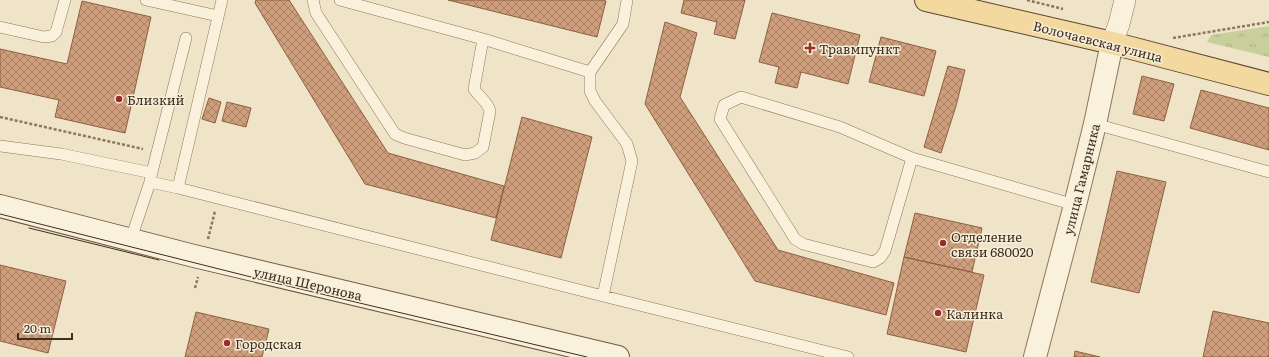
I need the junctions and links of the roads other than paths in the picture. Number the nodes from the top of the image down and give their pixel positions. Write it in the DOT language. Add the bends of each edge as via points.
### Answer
graph roads {
  1 [pos="65,0"];
  2 [pos="146,0"];
  3 [pos="222,0"];
  4 [pos="313,0"];
  5 [pos="340,0"];
  6 [pos="627,0"];
  7 [pos="926,0"];
  8 [pos="1125,0"];
  9 [pos="218,16"];
  10 [pos="0,27"];
  11 [pos="186,38"];
  12 [pos="483,39"];
  13 [pos="1112,43"];
  14 [pos="590,72"];
  15 [pos="1269,84"];
  16 [pos="1095,124"];
  17 [pos="0,146"];
  18 [pos="912,158"];
  19 [pos="1269,172"];
  20 [pos="151,178"];
  21 [pos="178,188"];
  22 [pos="1075,205"];
  23 [pos="0,206"];
  24 [pos="131,239"];
  25 [pos="603,296"];
  26 [pos="608,356"];
  27 [pos="848,357"];
  28 [pos="1035,357"];
  1 -- 10 [label="lane" via="56,32 52,36 44,37"];
  2 -- 9 [label="lane"];
  3 -- 9 [label="lane"];
  4 -- 12 [label="lane" via="316,13 395,134 465,155 475,153 483,147 490,111 474,89"];
  5 -- 12 [label="lane"];
  6 -- 14 [label="lane" via="623,24"];
  7 -- 13 [label="main road, Волочаевская улица"];
  8 -- 13 [label="street, улица Гамарника"];
  9 -- 21 [label="lane"];
  11 -- 20 [label="lane"];
  12 -- 14 [label="lane"];
  13 -- 15 [label="main road, Волочаевская улица"];
  13 -- 16 [label="main road, улица Гамарника"];
  14 -- 25 [label="lane" via="590,91 627,144 632,161"];
  16 -- 19 [label="lane"];
  16 -- 22 [label="main road, улица Гамарника"];
  17 -- 20 [label="lane" via="61,154"];
  18 -- 18 [label="lane" via="840,127 741,97 724,106 720,119 795,239 803,244 873,262 885,252"];
  18 -- 22 [label="lane"];
  20 -- 21 [label="lane"];
  20 -- 24 [label="lane"];
  21 -- 25 [label="lane"];
  22 -- 28 [label="main road, улица Гамарника"];
  23 -- 24 [label="main road, улица Шеронова"];
  24 -- 26 [label="main road, улица Шеронова"];
  25 -- 27 [label="lane"];
}
